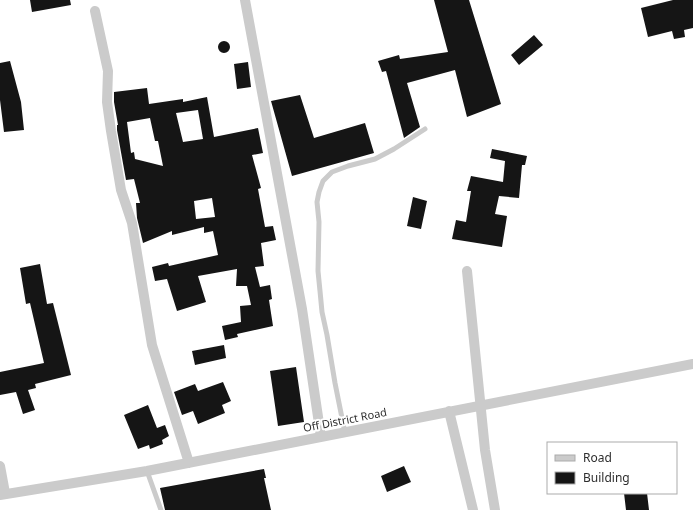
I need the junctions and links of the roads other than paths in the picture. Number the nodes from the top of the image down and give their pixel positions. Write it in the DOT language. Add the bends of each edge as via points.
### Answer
graph roads {
  1 [pos="245,0"];
  2 [pos="95,11"];
  3 [pos="425,130"];
  4 [pos="467,271"];
  5 [pos="693,364"];
  6 [pos="481,406"];
  7 [pos="449,412"];
  8 [pos="345,433"];
  9 [pos="322,437"];
  10 [pos="189,463"];
  11 [pos="0,466"];
  12 [pos="147,471"];
  13 [pos="2,494"];
  14 [pos="161,510"];
  15 [pos="473,510"];
  16 [pos="495,510"];
  1 -- 9 [label="street" via="302,309"];
  2 -- 10 [label="street" via="108,71 107,102 110,131 121,190 132,223 152,346"];
  3 -- 8 [label="lane" via="375,158 332,172 319,192 318,271 321,305"];
  4 -- 6 [label="street"];
  5 -- 6 [label="street, Off District Road"];
  6 -- 7 [label="street, Off District Road"];
  6 -- 16 [label="street"];
  7 -- 8 [label="street, Off District Road"];
  7 -- 15 [label="street"];
  8 -- 9 [label="street, Off District Road"];
  9 -- 10 [label="street, Off District Road"];
  10 -- 12 [label="street, Off District Road"];
  11 -- 13 [label="street"];
  12 -- 13 [label="street, Off District Road"];
  12 -- 14 [label="lane"];
}
